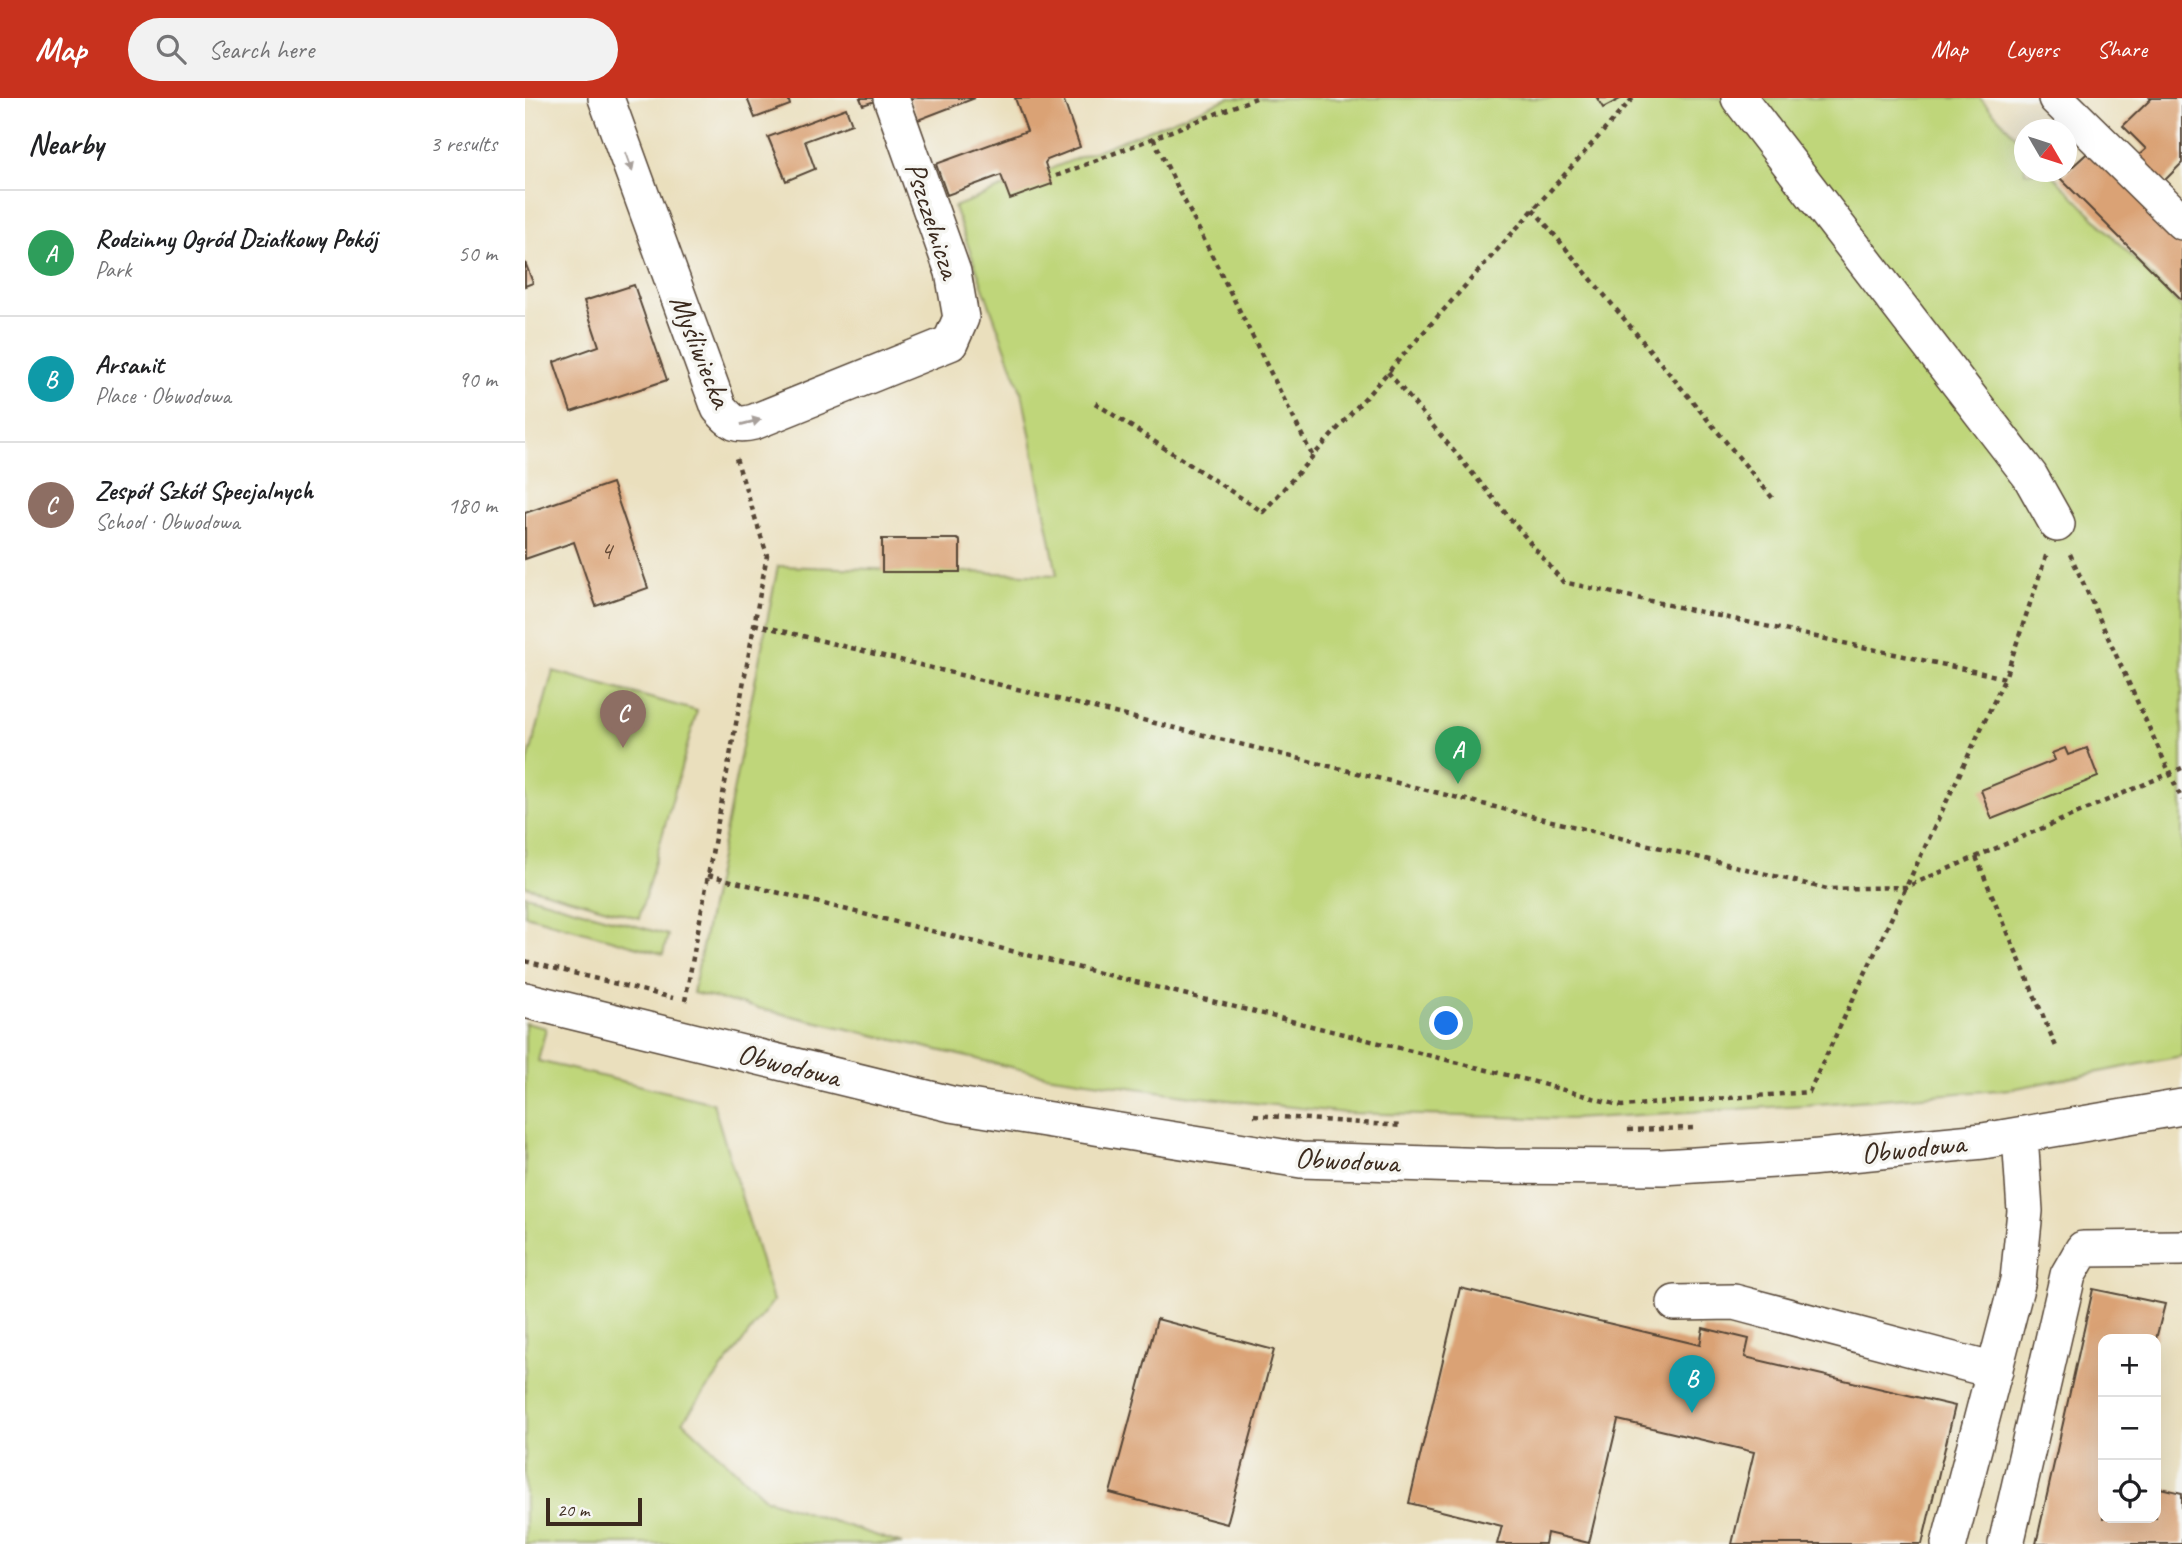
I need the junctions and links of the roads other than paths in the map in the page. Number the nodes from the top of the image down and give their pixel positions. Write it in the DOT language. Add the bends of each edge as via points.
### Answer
graph roads {
  1 [pos="606,98"];
  2 [pos="891,98"];
  3 [pos="1739,98"];
  4 [pos="2034,98"];
  5 [pos="2057,98"];
  6 [pos="2182,222"];
  7 [pos="950,343"];
  8 [pos="2057,524"];
  9 [pos="525,1000"];
  10 [pos="2182,1107"];
  11 [pos="2020,1135"];
  12 [pos="2182,1248"];
  13 [pos="1675,1303"];
  14 [pos="1995,1371"];
  15 [pos="1949,1544"];
  16 [pos="2006,1544"];
  1 -- 7 [label="street, Myśliwiecka, one-way" via="719,408 731,421 742,425 754,422"];
  2 -- 7 [label="street, Pszczelnicza" via="953,272 961,318"];
  3 -- 8 [label="street" via="2030,477"];
  4 -- 5 [label="street" via="2044,110"];
  5 -- 6 [label="street"];
  9 -- 11 [label="street, Obwodowa" via="951,1104 1301,1160 1662,1167 1809,1158"];
  10 -- 11 [label="street, Obwodowa"];
  11 -- 14 [label="street" via="2025,1211 2018,1280"];
  12 -- 16 [label="street" via="2083,1249 2068,1275"];
  13 -- 14 [label="street" via="1734,1302"];
  14 -- 15 [label="street"];
}
